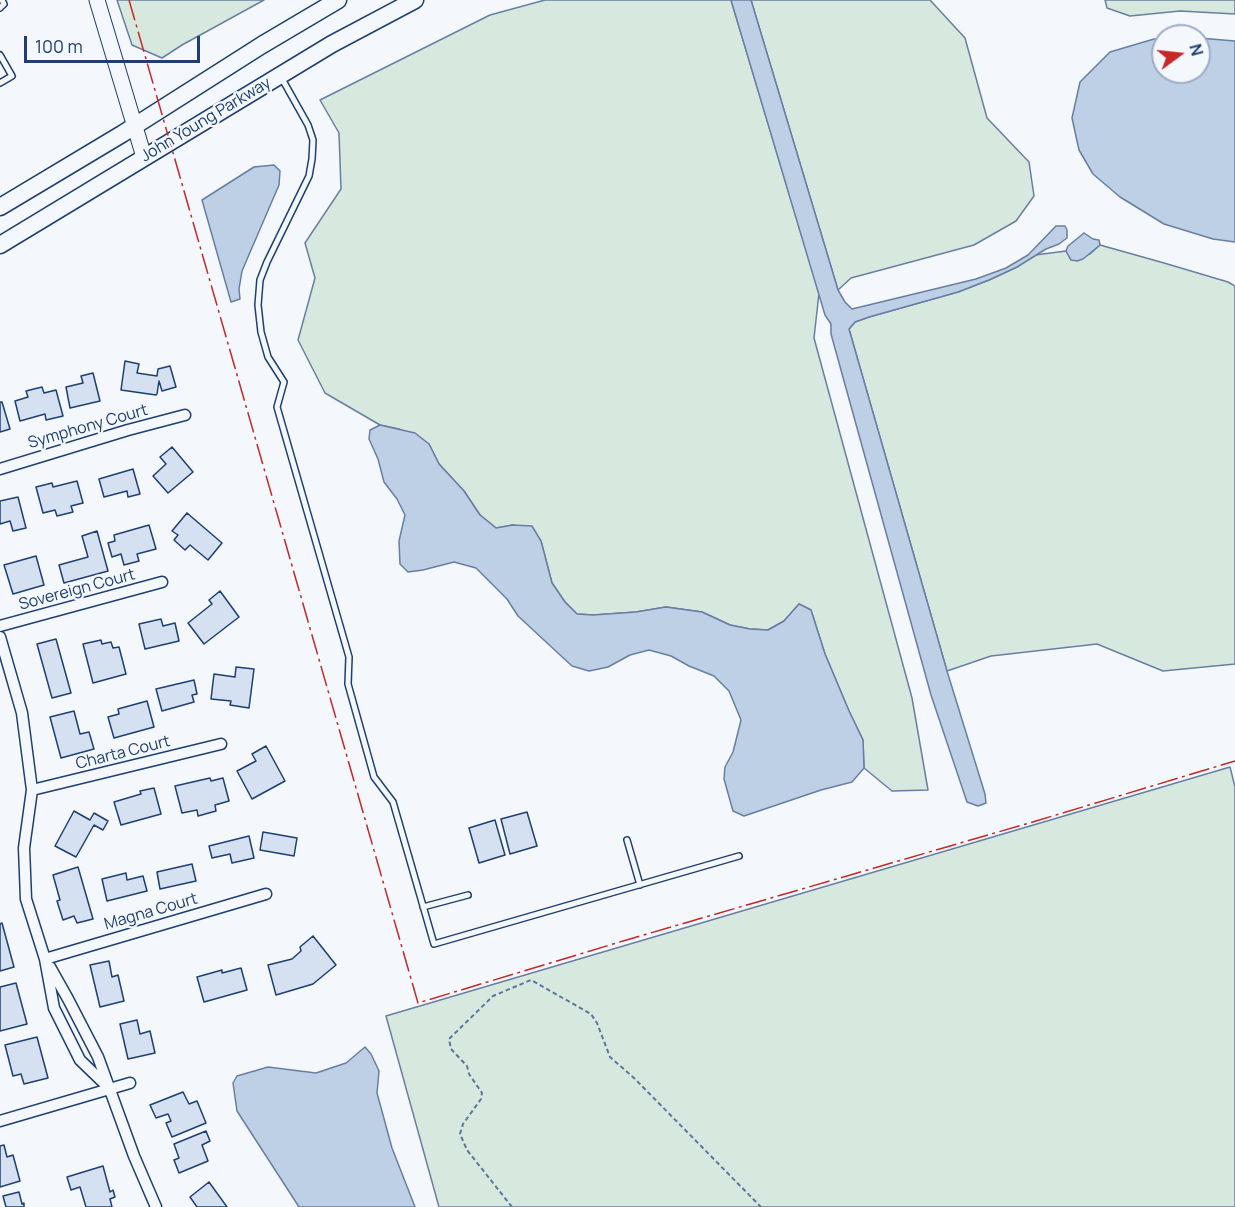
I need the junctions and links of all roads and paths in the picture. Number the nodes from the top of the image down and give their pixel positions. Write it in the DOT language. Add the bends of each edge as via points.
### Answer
graph roads {
  1 [pos="2,0"];
  2 [pos="97,0"];
  3 [pos="338,0"];
  4 [pos="416,0"];
  5 [pos="0,8"];
  6 [pos="0,55"];
  7 [pos="280,76"];
  8 [pos="0,83"];
  9 [pos="135,126"];
  10 [pos="144,157"];
  11 [pos="0,207"];
  12 [pos="0,245"];
  13 [pos="185,415"];
  14 [pos="0,469"];
  15 [pos="162,582"];
  16 [pos="0,626"];
  17 [pos="0,637"];
  18 [pos="221,744"];
  19 [pos="32,790"];
  20 [pos="627,840"];
  21 [pos="739,856"];
  22 [pos="640,885"];
  23 [pos="266,894"];
  24 [pos="468,895"];
  25 [pos="423,907"];
  26 [pos="45,958"];
  27 [pos="130,1083"];
  28 [pos="110,1089"];
  29 [pos="0,1121"];
  30 [pos="156,1207"];
  31 [pos="512,1207"];
  32 [pos="761,1207"];
  1 -- 5 [label="lane"];
  2 -- 9 [label="street"];
  3 -- 9 [label="main road, John Young Parkway"];
  4 -- 7 [label="main road, John Young Parkway"];
  6 -- 8 [label="lane" via="12,76"];
  7 -- 10 [label="main road, John Young Parkway"];
  7 -- 25 [label="lane" via="308,124 313,140 312,159 309,176 260,280 261,332 268,357 284,382 277,407 349,657 348,684 374,777 393,802"];
  9 -- 10 [label="street"];
  9 -- 11 [label="main road, John Young Parkway"];
  10 -- 12 [label="main road, John Young Parkway"];
  13 -- 14 [label="street, Symphony Court"];
  15 -- 16 [label="street, Sovereign Court"];
  17 -- 19 [label="street" via="22,713"];
  18 -- 19 [label="street, Charta Court"];
  19 -- 26 [label="street" via="24,848 26,899"];
  20 -- 22 [label="lane"];
  21 -- 22 [label="lane"];
  22 -- 25 [label="lane" via="434,944"];
  23 -- 26 [label="street, Magna Court"];
  24 -- 25 [label="lane"];
  26 -- 28 [label="street" via="98,1057"];
  26 -- 28 [label="street" via="54,1008 80,1060"];
  27 -- 28 [label="street"];
  28 -- 29 [label="street"];
  28 -- 30 [label="street"];
  31 -- 32 [label="path" via="467,1150 460,1134 482,1093 467,1066 451,1049 449,1039 493,996 531,980 591,1014 610,1057"];
}
